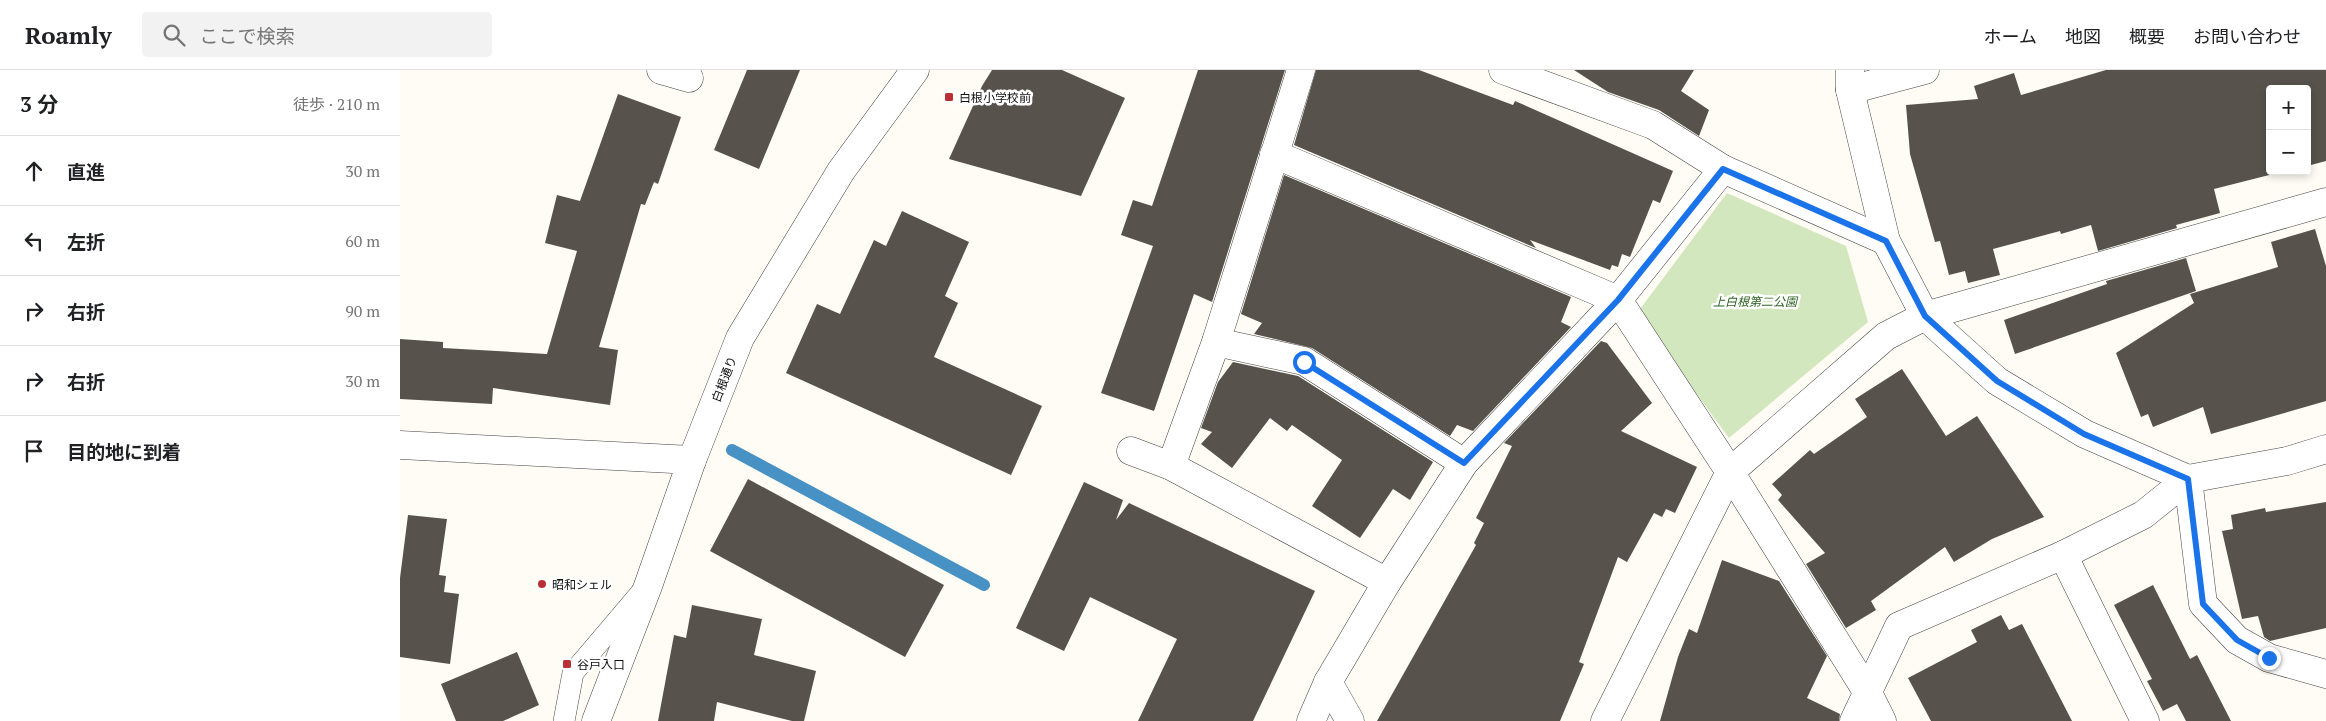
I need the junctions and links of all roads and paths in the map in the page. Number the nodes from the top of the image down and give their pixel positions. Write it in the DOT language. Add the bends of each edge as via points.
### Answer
graph roads {
  1 [pos="661,70"];
  2 [pos="915,70"];
  3 [pos="1301,70"];
  4 [pos="1503,70"];
  5 [pos="1925,70"];
  6 [pos="689,78"];
  7 [pos="1850,80"];
  8 [pos="1274,154"];
  9 [pos="1723,169"];
  10 [pos="2326,202"];
  11 [pos="1886,241"];
  12 [pos="1618,300"];
  13 [pos="1925,316"];
  14 [pos="1216,342"];
  15 [pos="400,445"];
  16 [pos="2326,449"];
  17 [pos="1132,451"];
  18 [pos="692,460"];
  19 [pos="1464,463"];
  20 [pos="1171,466"];
  21 [pos="1730,472"];
  22 [pos="2188,479"];
  23 [pos="2063,556"];
  24 [pos="1387,582"];
  25 [pos="648,586"];
  26 [pos="2326,674"];
  27 [pos="1328,682"];
  28 [pos="1868,693"];
  29 [pos="564,721"];
  30 [pos="596,721"];
  31 [pos="1311,721"];
  32 [pos="1350,721"];
  33 [pos="1605,721"];
  34 [pos="1854,721"];
  35 [pos="1882,721"];
  36 [pos="2145,721"];
  1 -- 6 [label="street"];
  2 -- 18 [label="street, 白根通り" via="841,171 740,338"];
  3 -- 8 [label="street"];
  4 -- 9 [label="street" via="1652,125"];
  5 -- 7 [label="street"];
  7 -- 11 [label="street"];
  8 -- 12 [label="street"];
  8 -- 14 [label="street"];
  9 -- 11 [label="street"];
  9 -- 12 [label="street"];
  10 -- 13 [label="street"];
  11 -- 13 [label="street"];
  12 -- 19 [label="street"];
  12 -- 21 [label="street"];
  13 -- 21 [label="street" via="1886,336"];
  13 -- 22 [label="street" via="1997,381 2084,434"];
  14 -- 19 [label="street" via="1304,362"];
  14 -- 20 [label="street"];
  15 -- 18 [label="street"];
  16 -- 22 [label="street" via="2287,461"];
  17 -- 20 [label="street"];
  18 -- 25 [label="street, 白根通り"];
  19 -- 24 [label="street"];
  20 -- 24 [label="street"];
  21 -- 28 [label="street"];
  21 -- 33 [label="street"];
  22 -- 23 [label="street" via="2143,514"];
  22 -- 26 [label="street" via="2203,604 2237,640 2269,658"];
  23 -- 28 [label="street" via="1899,626"];
  23 -- 36 [label="street"];
  24 -- 27 [label="street"];
  25 -- 29 [label="lane" via="573,673"];
  25 -- 30 [label="street, 白根通り"];
  27 -- 31 [label="street"];
  27 -- 32 [label="street"];
  28 -- 34 [label="street"];
  28 -- 35 [label="street"];
}
